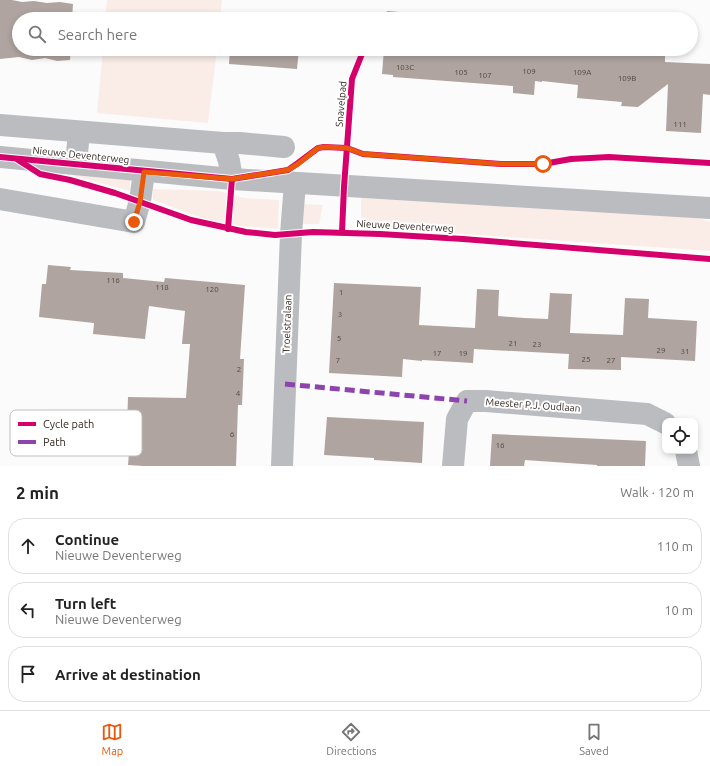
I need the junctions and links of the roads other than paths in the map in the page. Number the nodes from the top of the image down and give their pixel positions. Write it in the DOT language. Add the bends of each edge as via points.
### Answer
graph roads {
  1 [pos="0,125"];
  2 [pos="79,132"];
  3 [pos="223,143"];
  4 [pos="284,147"];
  5 [pos="0,157"];
  6 [pos="76,164"];
  7 [pos="144,172"];
  8 [pos="232,179"];
  9 [pos="295,183"];
  10 [pos="0,199"];
  11 [pos="710,208"];
  12 [pos="662,422"];
  13 [pos="687,454"];
  14 [pos="282,466"];
  15 [pos="453,466"];
  16 [pos="689,466"];
  1 -- 2 [label="street"];
  2 -- 3 [label="street"];
  2 -- 6 [label="street, Nieuwe Deventerweg"];
  3 -- 4 [label="street"];
  3 -- 8 [label="street"];
  5 -- 6 [label="street, Nieuwe Deventerweg"];
  6 -- 7 [label="street, Nieuwe Deventerweg"];
  7 -- 8 [label="street, Nieuwe Deventerweg"];
  7 -- 10 [label="street" via="134,222"];
  8 -- 9 [label="street, Nieuwe Deventerweg"];
  9 -- 11 [label="street, Nieuwe Deventerweg"];
  9 -- 14 [label="street, Troelstralaan"];
  12 -- 15 [label="street, Meester P.J. Oudlaan" via="647,414 467,401 457,419"];
  13 -- 16 [label="street"];
}
